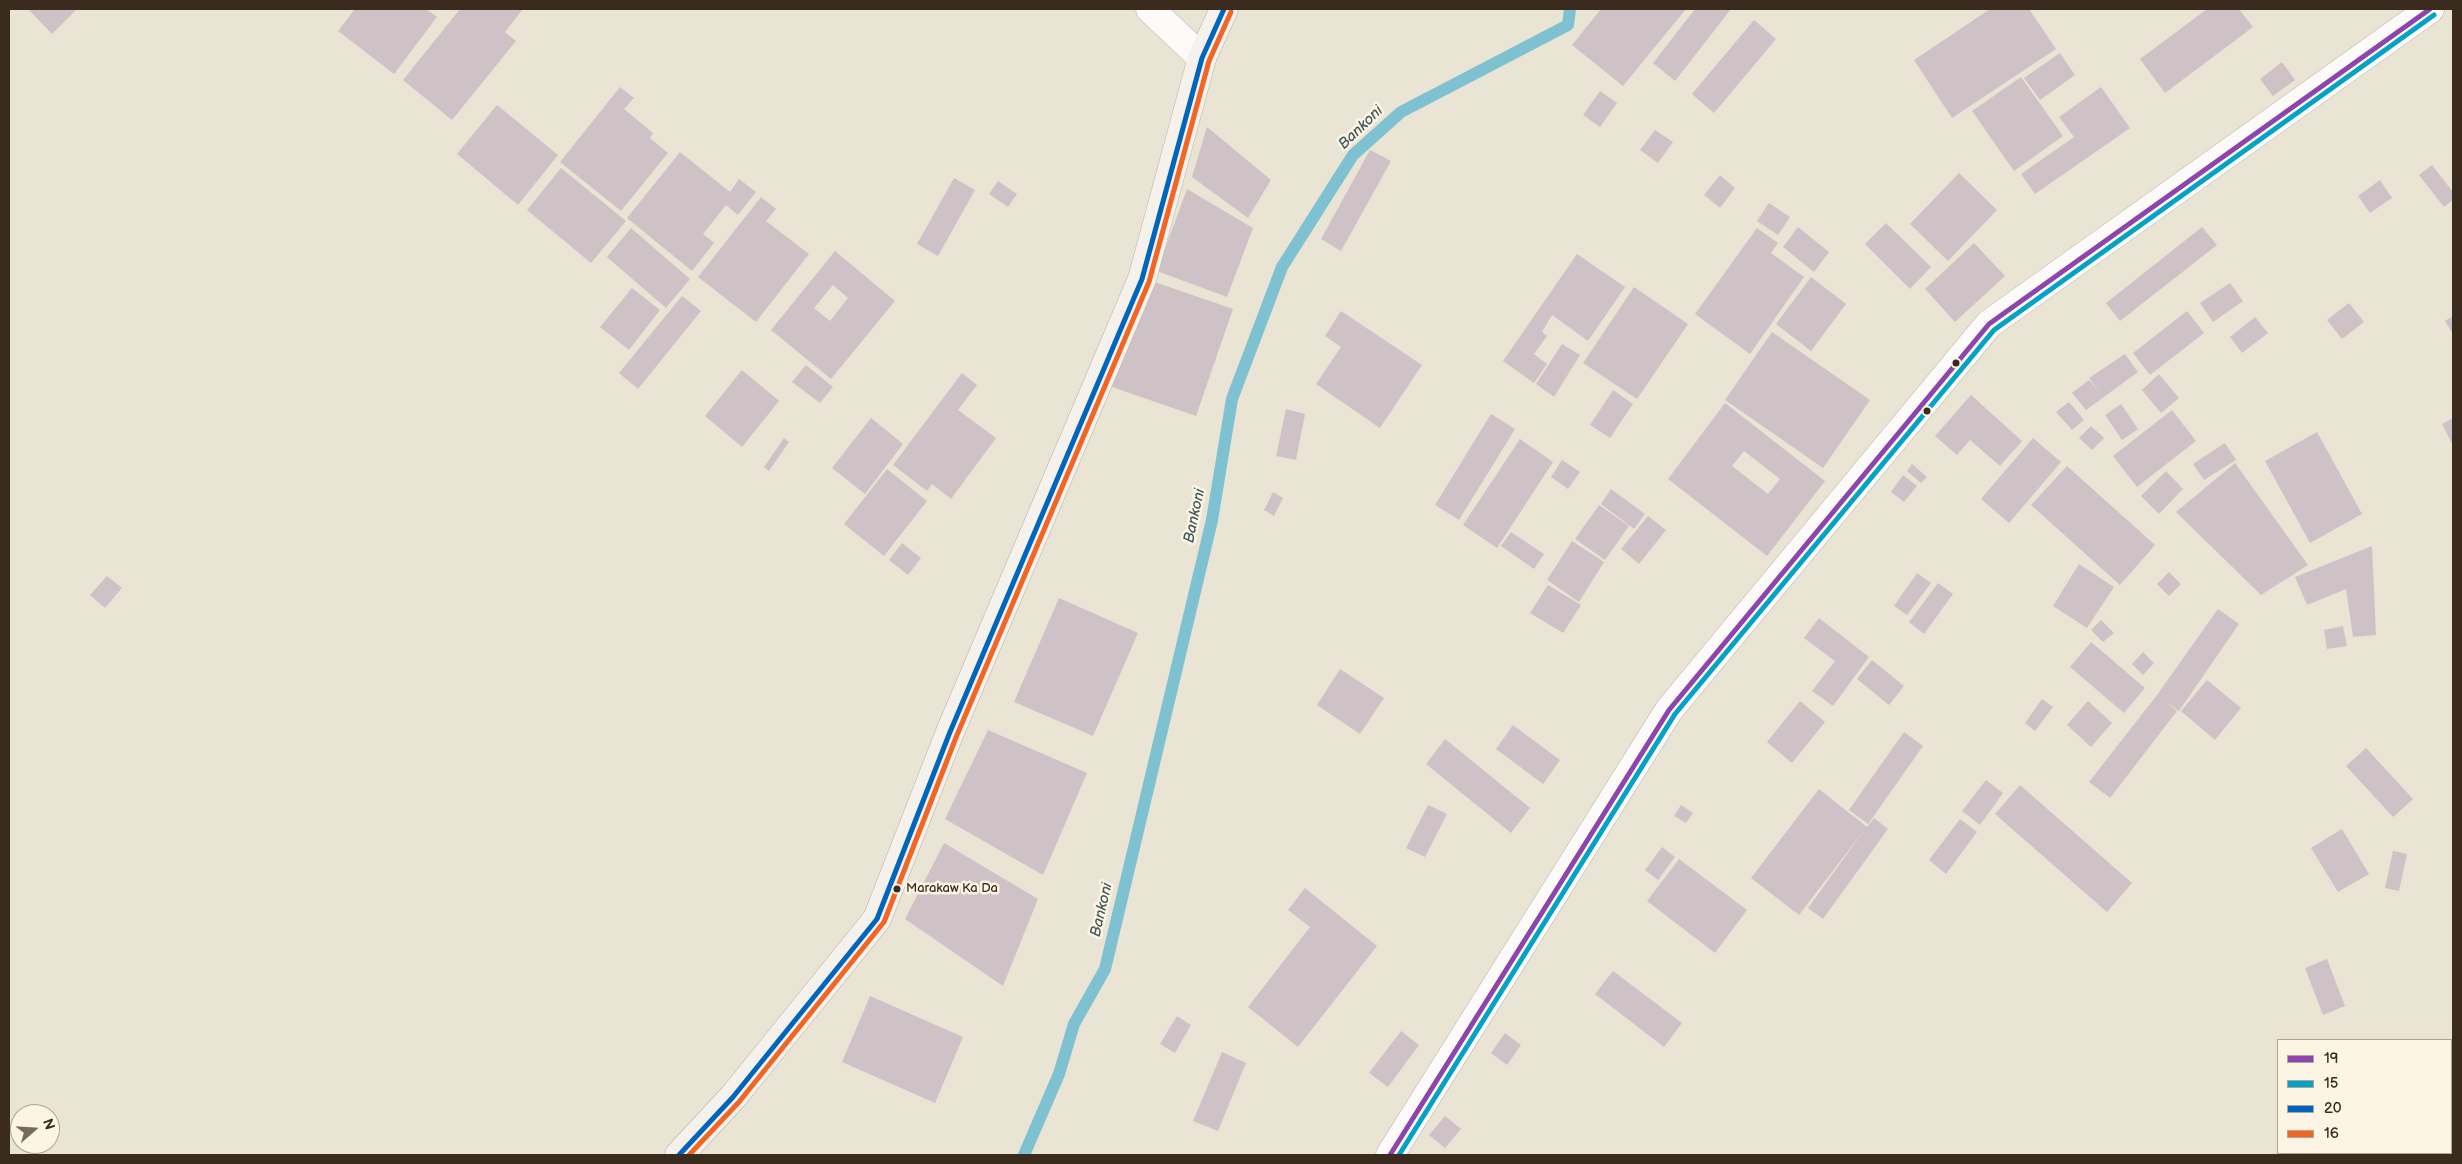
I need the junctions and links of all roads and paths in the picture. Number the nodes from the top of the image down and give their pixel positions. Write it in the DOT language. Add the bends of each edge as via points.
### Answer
graph roads {
  1 [pos="1150,9"];
  2 [pos="1224,9"];
  3 [pos="2430,9"];
  4 [pos="1202,58"];
  5 [pos="679,1155"];
  6 [pos="1390,1155"];
  1 -- 4 [label="street"];
  2 -- 4 [label="street"];
  3 -- 6 [label="street" via="1989,324 1669,710"];
  4 -- 5 [label="street" via="1142,279 950,732 877,919 733,1097"];
}
